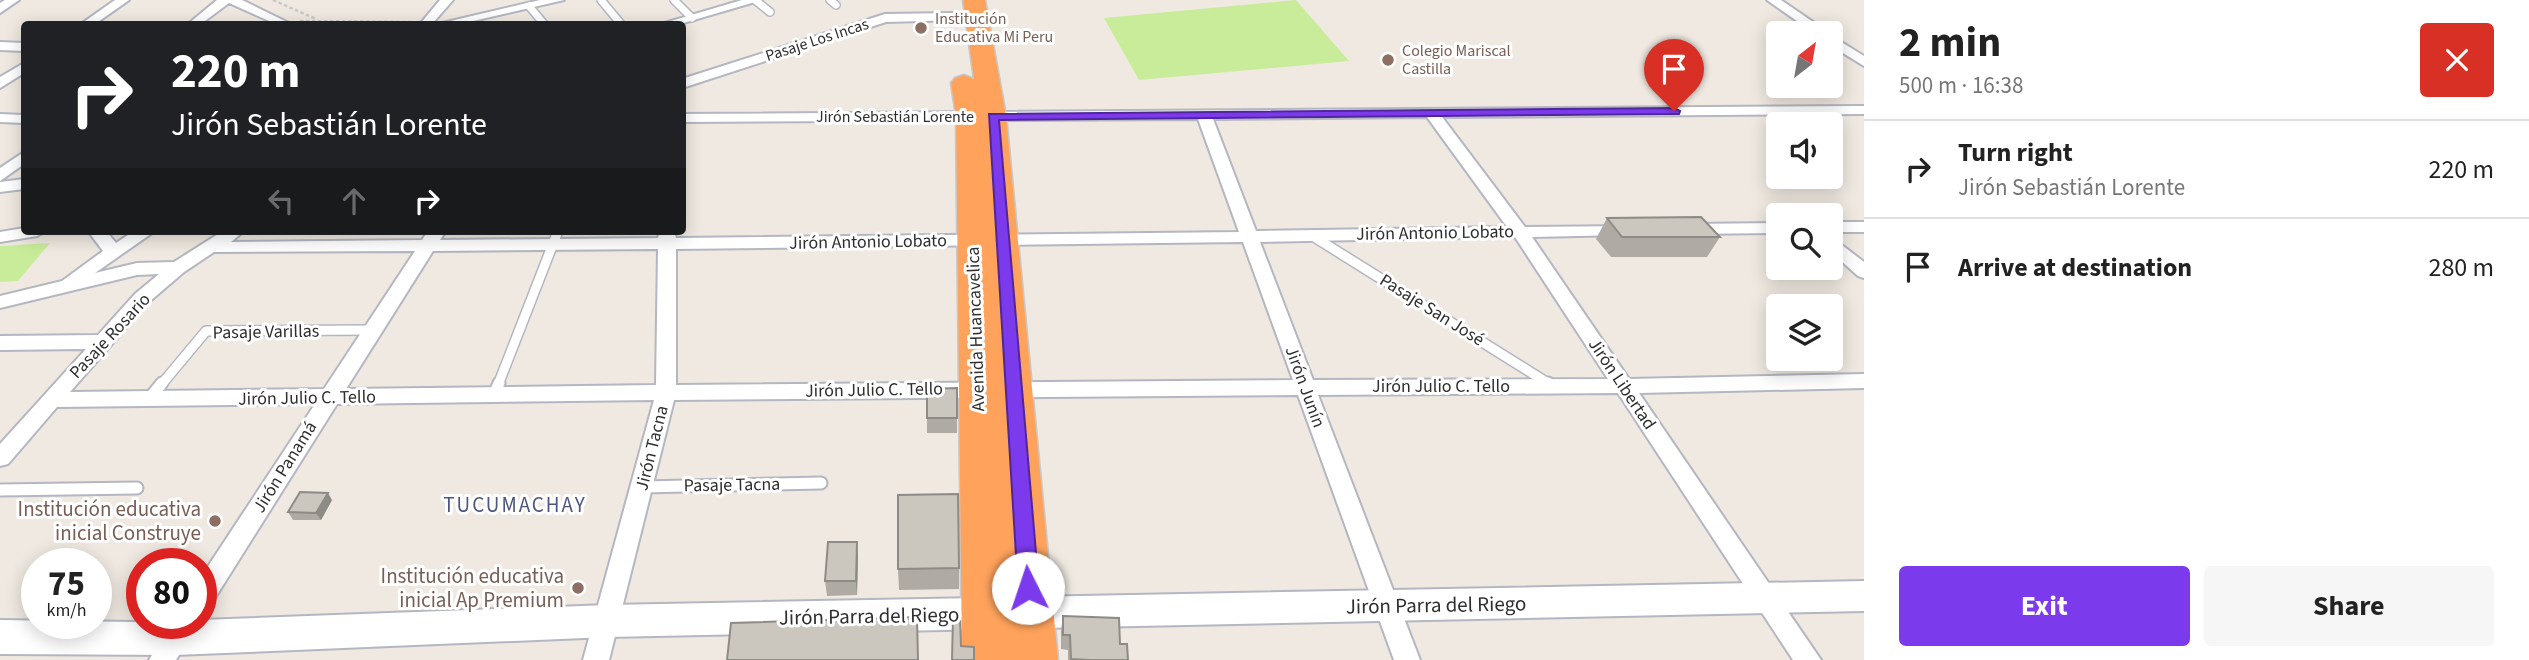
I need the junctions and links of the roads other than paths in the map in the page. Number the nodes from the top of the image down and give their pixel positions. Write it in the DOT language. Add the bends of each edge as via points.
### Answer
graph roads {
  1 [pos="13,0"];
  2 [pos="123,0"];
  3 [pos="225,0"];
  4 [pos="232,0"];
  5 [pos="447,0"];
  6 [pos="558,0"];
  7 [pos="601,0"];
  8 [pos="674,0"];
  9 [pos="756,0"];
  10 [pos="1773,0"];
  11 [pos="529,6"];
  12 [pos="961,6"];
  13 [pos="0,9"];
  14 [pos="769,12"];
  15 [pos="692,18"];
  16 [pos="92,21"];
  17 [pos="198,21"];
  18 [pos="283,21"];
  19 [pos="429,21"];
  20 [pos="471,21"];
  21 [pos="542,21"];
  22 [pos="618,21"];
  23 [pos="680,21"];
  24 [pos="1804,21"];
  25 [pos="0,46"];
  26 [pos="21,47"];
  27 [pos="1843,48"];
  28 [pos="1864,62"];
  29 [pos="21,69"];
  30 [pos="686,83"];
  31 [pos="0,84"];
  32 [pos="1864,110"];
  33 [pos="1431,113"];
  34 [pos="1203,115"];
  35 [pos="981,116"];
  36 [pos="0,118"];
  37 [pos="686,118"];
  38 [pos="21,119"];
  39 [pos="21,159"];
  40 [pos="0,176"];
  41 [pos="21,184"];
  42 [pos="0,187"];
  43 [pos="1843,227"];
  44 [pos="1864,227"];
  45 [pos="1766,228"];
  46 [pos="1642,230"];
  47 [pos="1670,230"];
  48 [pos="1520,232"];
  49 [pos="21,234"];
  50 [pos="100,235"];
  51 [pos="140,235"];
  52 [pos="228,235"];
  53 [pos="1311,235"];
  54 [pos="0,237"];
  55 [pos="667,237"];
  56 [pos="1249,237"];
  57 [pos="433,238"];
  58 [pos="556,238"];
  59 [pos="988,241"];
  60 [pos="211,247"];
  61 [pos="113,252"];
  62 [pos="1843,253"];
  63 [pos="178,268"];
  64 [pos="1864,272"];
  65 [pos="62,287"];
  66 [pos="0,302"];
  67 [pos="372,330"];
  68 [pos="103,342"];
  69 [pos="0,343"];
  70 [pos="1864,381"];
  71 [pos="1552,386"];
  72 [pos="1624,386"];
  73 [pos="1305,387"];
  74 [pos="978,388"];
  75 [pos="1014,388"];
  76 [pos="666,392"];
  77 [pos="494,395"];
  78 [pos="328,398"];
  79 [pos="149,399"];
  80 [pos="51,400"];
  81 [pos="0,458"];
  82 [pos="821,482"];
  83 [pos="642,487"];
  84 [pos="137,488"];
  85 [pos="0,490"];
  86 [pos="217,573"];
  87 [pos="1864,596"];
  88 [pos="1766,599"];
  89 [pos="1387,606"];
  90 [pos="1030,612"];
  91 [pos="985,613"];
  92 [pos="608,621"];
  93 [pos="0,637"];
  94 [pos="174,640"];
  95 [pos="596,660"];
  96 [pos="986,660"];
  97 [pos="1034,660"];
  98 [pos="1407,660"];
  99 [pos="1808,660"];
  1 -- 13 [label="street"];
  2 -- 16 [label="street"];
  3 -- 17 [label="street"];
  4 -- 18 [label="street"];
  5 -- 19 [label="street"];
  6 -- 11 [label="street"];
  7 -- 22 [label="lane"];
  8 -- 15 [label="lane"];
  9 -- 14 [label="lane"];
  9 -- 15 [label="street"];
  10 -- 24 [label="street"];
  11 -- 20 [label="street"];
  11 -- 21 [label="lane"];
  12 -- 30 [label="street, Pasaje Los Incas" via="885,18"];
  12 -- 35 [label="highway, Avenida Huancavelica"];
  15 -- 23 [label="street"];
  25 -- 26 [label="street"];
  27 -- 28 [label="street"];
  29 -- 31 [label="street"];
  32 -- 33 [label="street, Jirón Sebastián Lorente"];
  33 -- 34 [label="street, Jirón Sebastián Lorente"];
  33 -- 48 [label="street, Jirón Libertad"];
  34 -- 35 [label="street, Jirón Sebastián Lorente"];
  34 -- 56 [label="street, Jirón Junín"];
  35 -- 37 [label="street, Jirón Sebastián Lorente"];
  35 -- 59 [label="highway, Avenida Huancavelica"];
  36 -- 38 [label="street"];
  39 -- 40 [label="street"];
  41 -- 42 [label="street"];
  43 -- 44 [label="street"];
  45 -- 47 [label="street"];
  46 -- 48 [label="street, Jirón Antonio Lobato"];
  48 -- 53 [label="street, Jirón Antonio Lobato"];
  48 -- 72 [label="street, Jirón Libertad"];
  49 -- 54 [label="street"];
  50 -- 61 [label="street"];
  51 -- 61 [label="street"];
  52 -- 60 [label="street, Pasaje Rosario"];
  53 -- 56 [label="street, Jirón Antonio Lobato"];
  53 -- 71 [label="lane, Pasaje San José"];
  55 -- 58 [label="street, Jirón Antonio Lobato"];
  55 -- 59 [label="street, Jirón Antonio Lobato"];
  55 -- 76 [label="street, Jirón Tacna"];
  56 -- 59 [label="street, Jirón Antonio Lobato"];
  56 -- 73 [label="street, Jirón Junín"];
  57 -- 58 [label="street, Jirón Antonio Lobato"];
  57 -- 60 [label="street, Jirón Antonio Lobato"];
  57 -- 67 [label="street, Jirón Panamá"];
  58 -- 77 [label="lane"];
  59 -- 74 [label="highway, Avenida Huancavelica"];
  59 -- 75 [label="highway, Avenida Huancavelica"];
  60 -- 63 [label="street, Pasaje Rosario"];
  61 -- 65 [label="street"];
  62 -- 64 [label="street"];
  63 -- 65 [label="street" via="137,269"];
  63 -- 68 [label="street, Pasaje Rosario" via="142,298"];
  65 -- 66 [label="street"];
  67 -- 78 [label="street, Jirón Panamá"];
  67 -- 79 [label="lane, Pasaje Varillas" via="206,331"];
  68 -- 69 [label="street"];
  68 -- 80 [label="street, Pasaje Rosario"];
  70 -- 72 [label="street, Jirón Julio C. Tello"];
  71 -- 72 [label="street, Jirón Julio C. Tello"];
  71 -- 73 [label="street, Jirón Julio C. Tello"];
  72 -- 88 [label="street, Jirón Libertad"];
  73 -- 75 [label="street, Jirón Julio C. Tello"];
  73 -- 89 [label="street, Jirón Junín"];
  74 -- 75 [label="street, Jirón Julio C. Tello"];
  74 -- 76 [label="street, Jirón Julio C. Tello"];
  74 -- 91 [label="highway, Avenida Huancavelica"];
  75 -- 90 [label="highway, Avenida Huancavelica"];
  76 -- 77 [label="street, Jirón Julio C. Tello"];
  76 -- 83 [label="street, Jirón Tacna"];
  77 -- 78 [label="street, Jirón Julio C. Tello"];
  78 -- 79 [label="street, Jirón Julio C. Tello"];
  78 -- 86 [label="street, Jirón Panamá"];
  79 -- 80 [label="street, Jirón Julio C. Tello"];
  80 -- 81 [label="street, Pasaje Rosario"];
  82 -- 83 [label="lane, Pasaje Tacna"];
  83 -- 92 [label="street, Jirón Tacna"];
  84 -- 85 [label="lane"];
  87 -- 88 [label="street, Jirón Parra del Riego"];
  88 -- 89 [label="street, Jirón Parra del Riego"];
  88 -- 99 [label="street, Jirón Libertad"];
  89 -- 90 [label="street, Jirón Parra del Riego"];
  89 -- 98 [label="street, Jirón Junín"];
  90 -- 91 [label="street, Jirón Parra del Riego"];
  90 -- 97 [label="highway, Avenida Huancavelica"];
  91 -- 92 [label="street, Jirón Parra del Riego"];
  91 -- 96 [label="highway, Avenida Huancavelica"];
  92 -- 94 [label="street, Jirón Parra del Riego"];
  92 -- 95 [label="street, Jirón Tacna"];
  93 -- 94 [label="street, Jirón Parra del Riego"];
}
